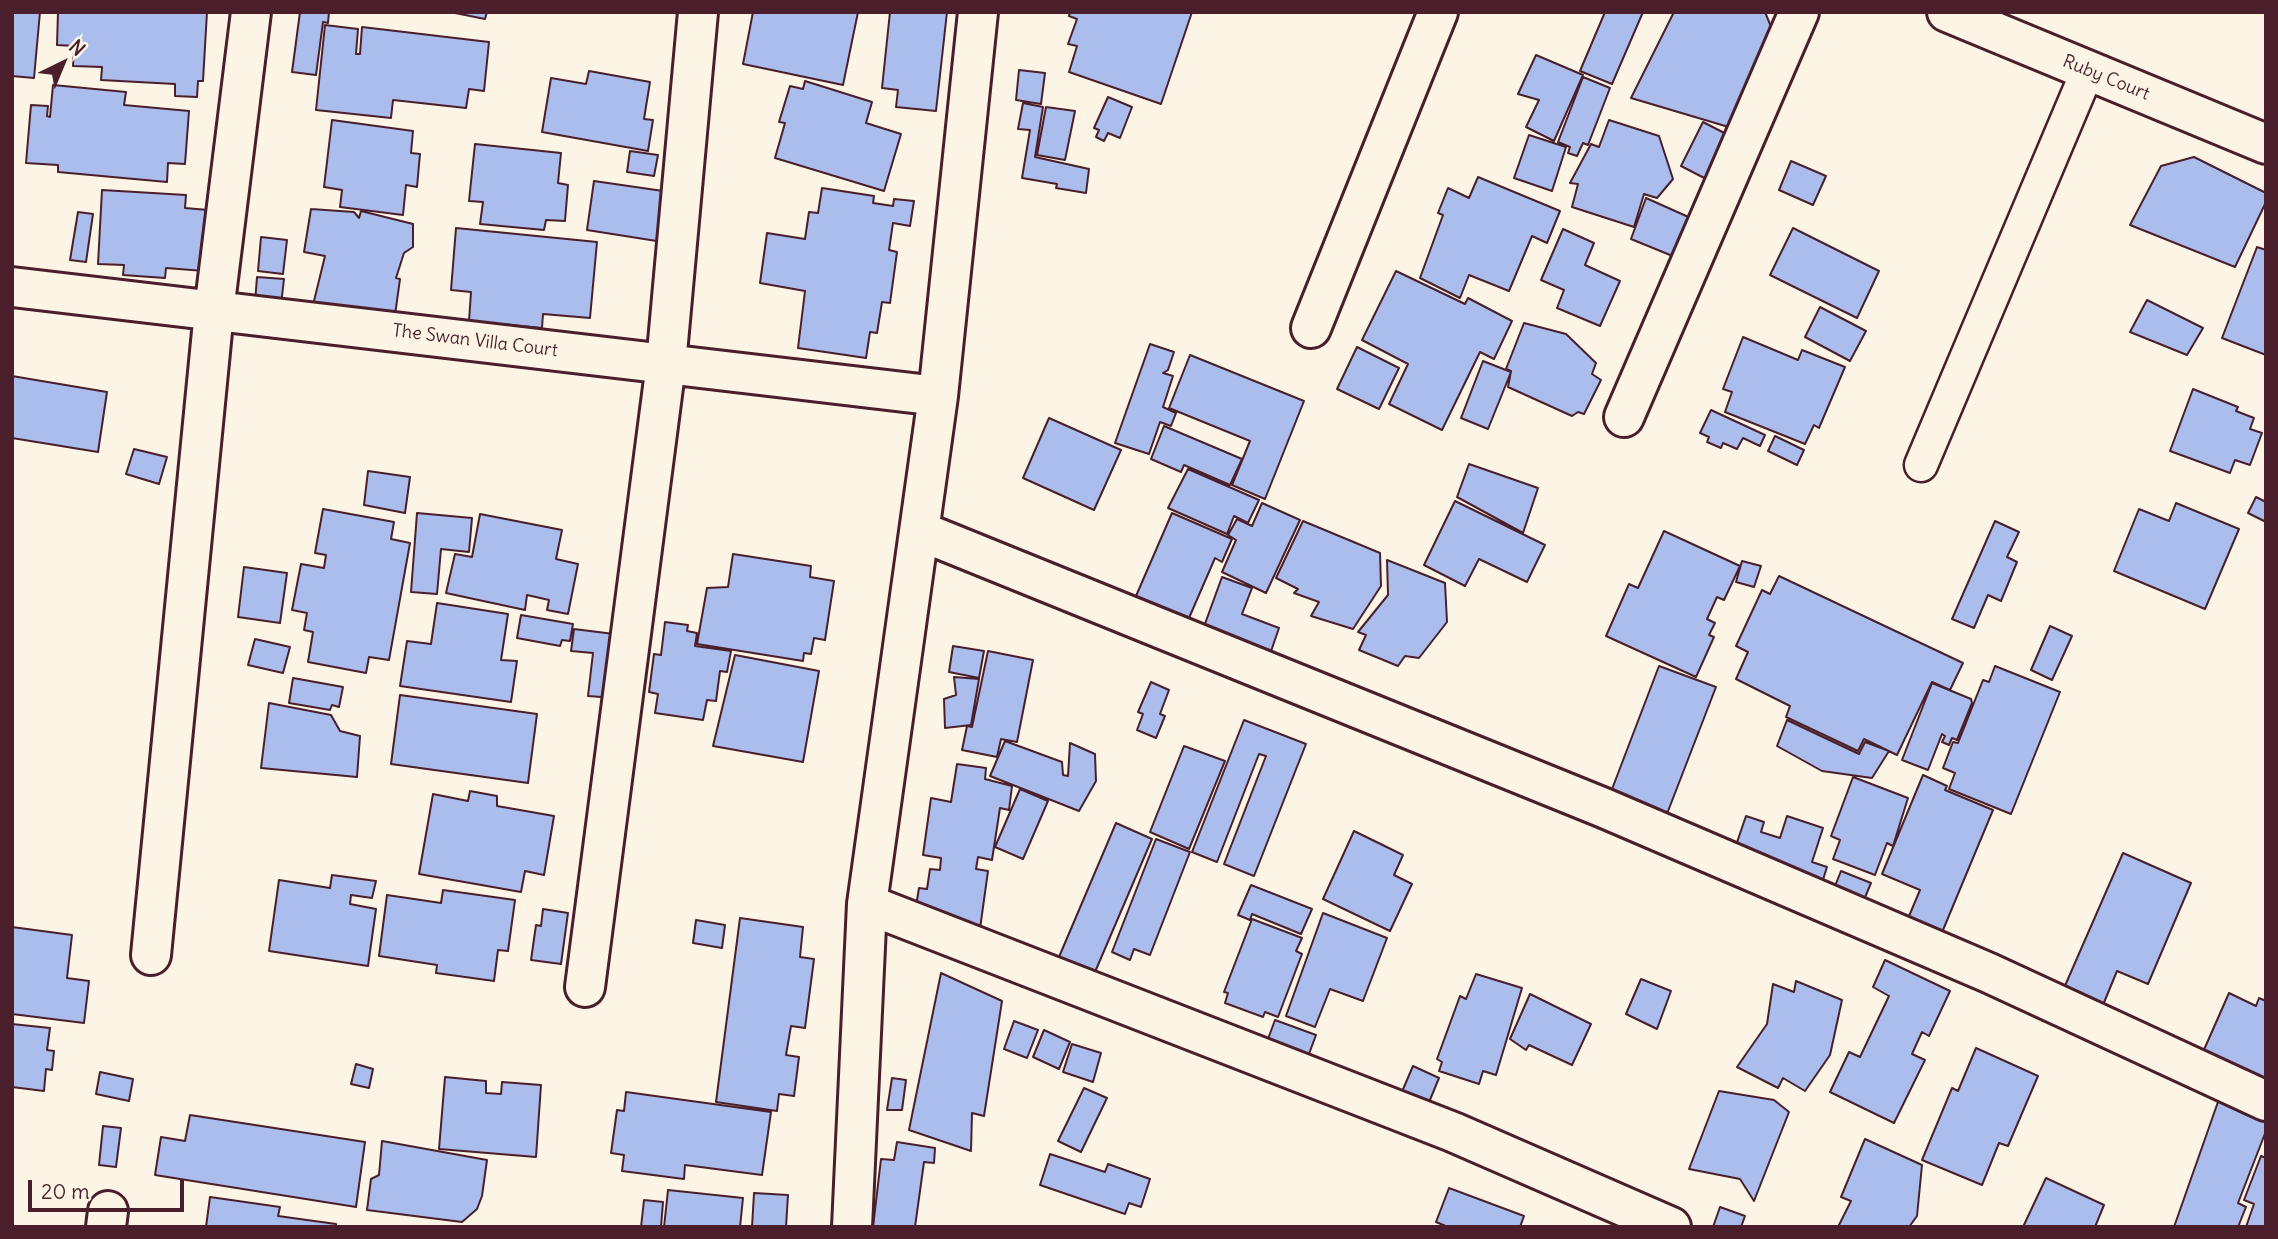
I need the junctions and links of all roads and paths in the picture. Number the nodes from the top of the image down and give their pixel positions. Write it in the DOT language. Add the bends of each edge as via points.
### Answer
graph roads {
  1 [pos="251,12"];
  2 [pos="698,12"];
  3 [pos="978,12"];
  4 [pos="1438,12"];
  5 [pos="1799,12"];
  6 [pos="1947,12"];
  7 [pos="2088,71"];
  8 [pos="2266,144"];
  9 [pos="12,287"];
  10 [pos="214,311"];
  11 [pos="1311,328"];
  12 [pos="666,364"];
  13 [pos="938,396"];
  14 [pos="1624,417"];
  15 [pos="1921,465"];
  16 [pos="920,531"];
  17 [pos="867,904"];
  18 [pos="151,955"];
  19 [pos="585,987"];
  20 [pos="2266,1101"];
  21 [pos="852,1227"];
  22 [pos="1671,1227"];
  1 -- 10 [label="street"];
  2 -- 12 [label="street"];
  3 -- 13 [label="street"];
  4 -- 11 [label="street"];
  5 -- 14 [label="street"];
  6 -- 7 [label="street, Ruby Court"];
  7 -- 8 [label="street, Ruby Court"];
  7 -- 15 [label="lane"];
  9 -- 10 [label="street, The Swan Villa Court"];
  10 -- 12 [label="street, The Swan Villa Court"];
  10 -- 18 [label="street"];
  12 -- 13 [label="street, The Swan Villa Court"];
  12 -- 19 [label="street"];
  13 -- 16 [label="street"];
  16 -- 17 [label="street"];
  16 -- 20 [label="street" via="1604,808 1989,973"];
  17 -- 21 [label="street"];
  17 -- 22 [label="street" via="1453,1132"];
}
